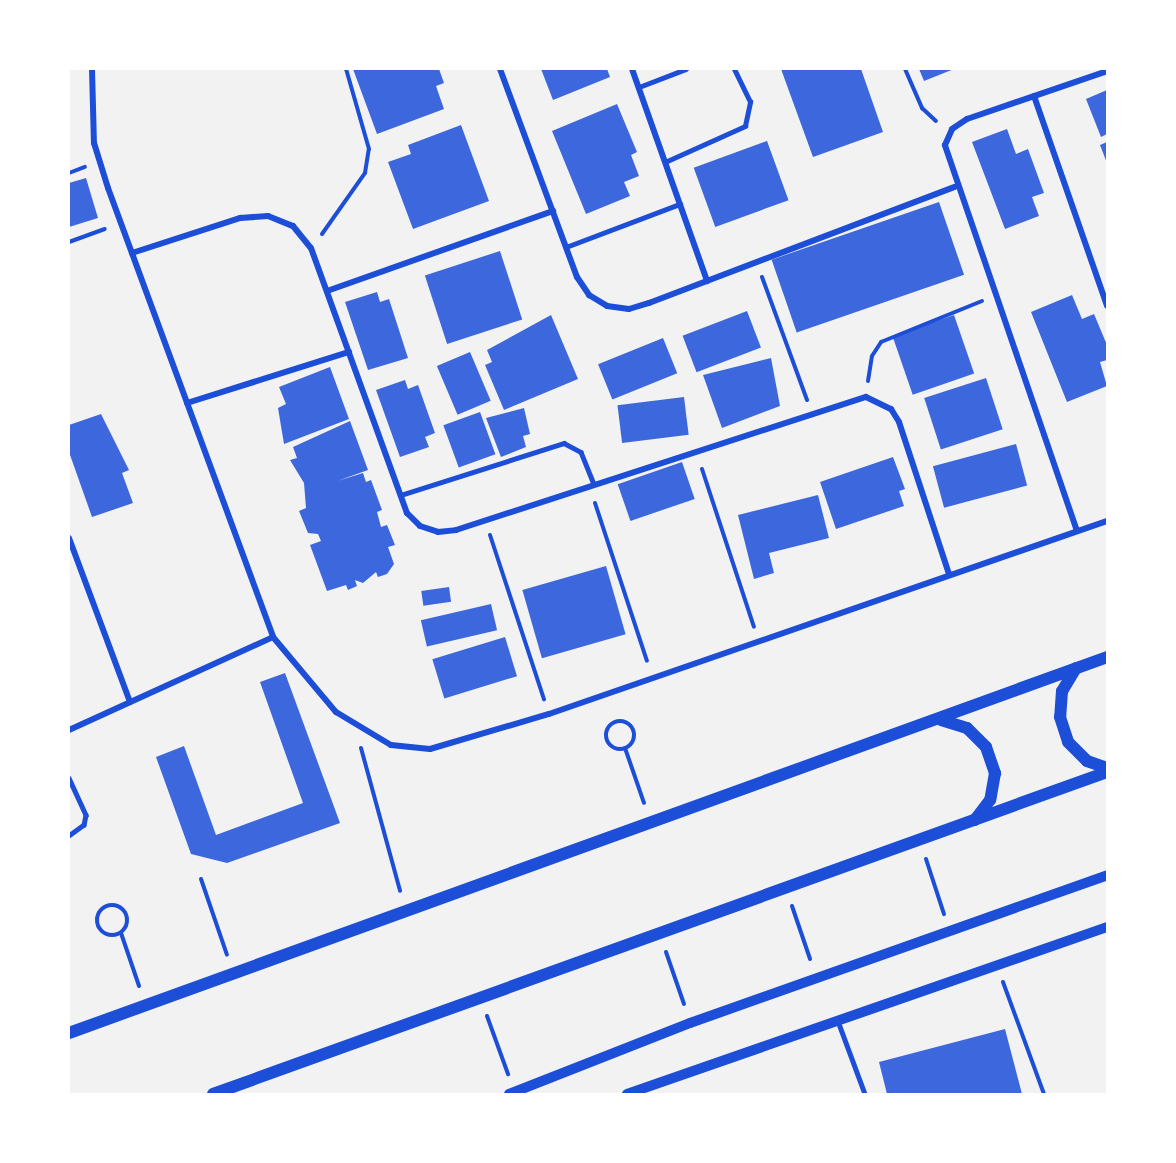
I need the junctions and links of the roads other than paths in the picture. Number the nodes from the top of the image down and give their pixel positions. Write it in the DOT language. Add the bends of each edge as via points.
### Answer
graph roads {
  1 [pos="92,69"];
  2 [pos="500,69"];
  3 [pos="632,69"];
  4 [pos="686,69"];
  5 [pos="734,69"];
  6 [pos="1090,69"];
  7 [pos="1107,71"];
  8 [pos="1093,76"];
  9 [pos="639,87"];
  10 [pos="1034,96"];
  11 [pos="665,162"];
  12 [pos="955,187"];
  13 [pos="680,204"];
  14 [pos="553,211"];
  15 [pos="566,247"];
  16 [pos="132,253"];
  17 [pos="707,281"];
  18 [pos="327,291"];
  19 [pos="1107,306"];
  20 [pos="349,352"];
  21 [pos="187,403"];
  22 [pos="592,485"];
  23 [pos="401,495"];
  24 [pos="1107,521"];
  25 [pos="1077,531"];
  26 [pos="69,538"];
  27 [pos="949,574"];
  28 [pos="273,637"];
  29 [pos="1107,657"];
  30 [pos="1076,668"];
  31 [pos="130,702"];
  32 [pos="941,720"];
  33 [pos="69,730"];
  34 [pos="1107,770"];
  35 [pos="69,778"];
  36 [pos="974,821"];
  37 [pos="69,836"];
  38 [pos="1107,875"];
  39 [pos="1107,927"];
  40 [pos="838,1020"];
  41 [pos="69,1033"];
  42 [pos="512,1093"];
  43 [pos="213,1094"];
  44 [pos="627,1094"];
  45 [pos="865,1094"];
  1 -- 16 [label="street" via="94,143"];
  2 -- 14 [label="street"];
  3 -- 9 [label="street"];
  4 -- 9 [label="lane"];
  5 -- 11 [label="lane" via="750,102 745,126"];
  6 -- 8 [label="street"];
  7 -- 8 [label="street"];
  8 -- 10 [label="street"];
  9 -- 11 [label="street"];
  10 -- 12 [label="street" via="952,129 945,146"];
  10 -- 19 [label="street"];
  11 -- 13 [label="street"];
  12 -- 17 [label="street"];
  12 -- 25 [label="street"];
  13 -- 15 [label="lane"];
  13 -- 17 [label="street"];
  14 -- 15 [label="street"];
  14 -- 18 [label="street"];
  15 -- 17 [label="street" via="589,295 607,306 629,309"];
  16 -- 18 [label="street" via="240,218 267,216 294,226 311,248"];
  16 -- 21 [label="street"];
  18 -- 20 [label="street"];
  20 -- 21 [label="street"];
  20 -- 23 [label="street"];
  21 -- 28 [label="street"];
  22 -- 23 [label="street" via="438,532 420,526 407,513"];
  22 -- 23 [label="lane" via="581,452 564,443"];
  22 -- 27 [label="street" via="866,397 891,409 899,422"];
  24 -- 25 [label="street"];
  25 -- 27 [label="street"];
  26 -- 31 [label="street"];
  27 -- 28 [label="street" via="653,679 430,749 391,745 356,728"];
  28 -- 31 [label="street"];
  29 -- 30 [label="main road"];
  30 -- 32 [label="main road"];
  30 -- 34 [label="main road" via="1062,691 1059,717 1068,742 1087,760"];
  31 -- 33 [label="street"];
  32 -- 36 [label="main road" via="967,728 986,747 993,782 990,800"];
  32 -- 41 [label="main road"];
  34 -- 36 [label="main road"];
  35 -- 37 [label="lane" via="86,815 84,825"];
  36 -- 43 [label="main road"];
  38 -- 42 [label="street" via="690,1023"];
  39 -- 40 [label="street"];
  40 -- 44 [label="street"];
  40 -- 45 [label="lane"];
}
